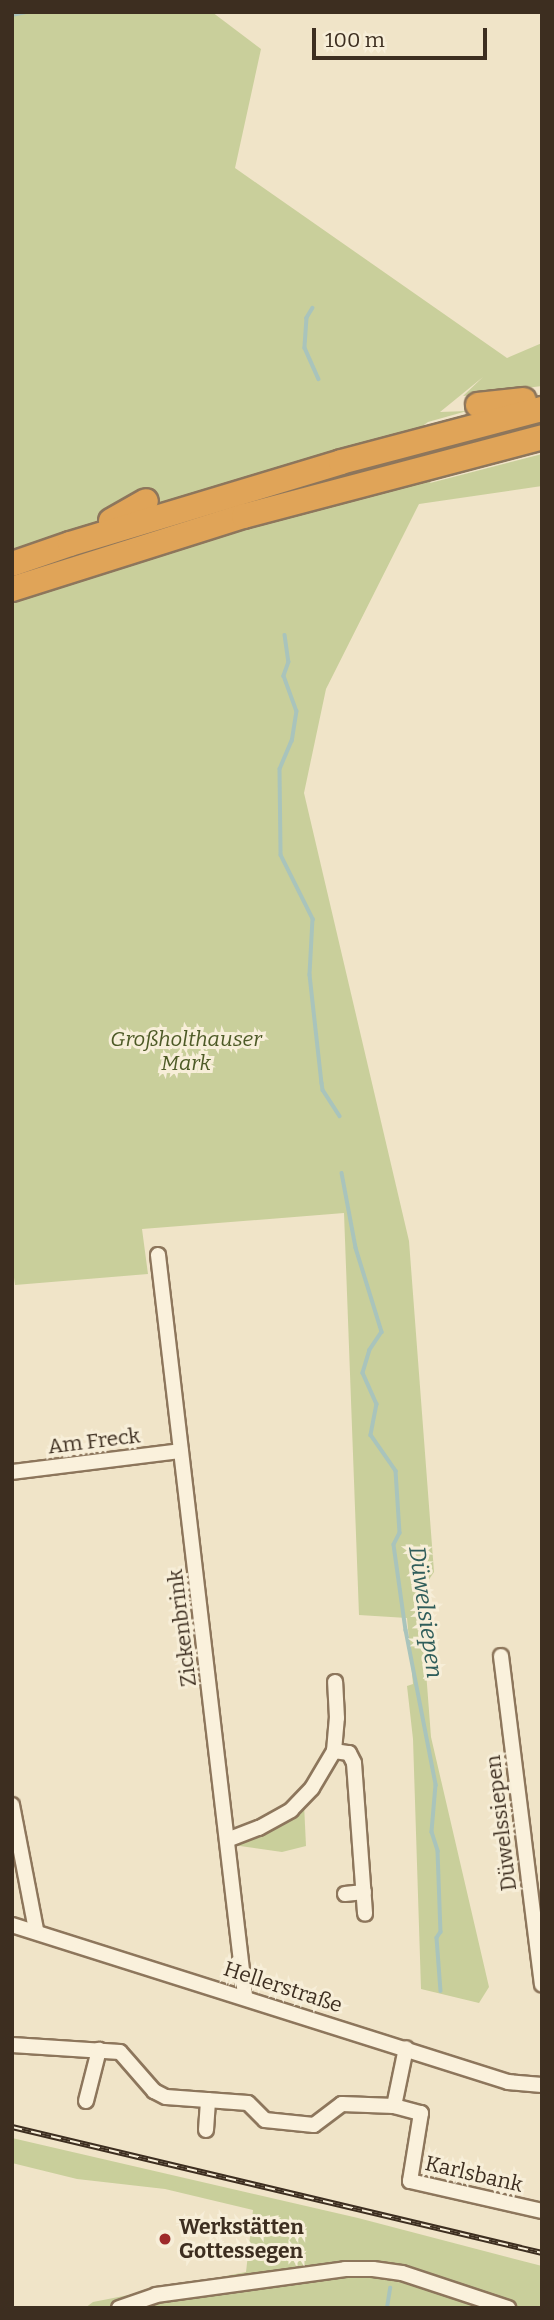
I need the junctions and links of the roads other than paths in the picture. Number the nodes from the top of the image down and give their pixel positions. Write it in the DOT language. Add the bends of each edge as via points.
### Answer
graph roads {
  1 [pos="542,398"];
  2 [pos="478,405"];
  3 [pos="542,409"];
  4 [pos="531,440"];
  5 [pos="443,473"];
  6 [pos="146,501"];
  7 [pos="70,544"];
  8 [pos="14,580"];
  9 [pos="72,583"];
  10 [pos="158,1255"];
  11 [pos="181,1451"];
  12 [pos="12,1472"];
  13 [pos="501,1656"];
  14 [pos="335,1682"];
  15 [pos="334,1751"];
  16 [pos="12,1805"];
  17 [pos="227,1840"];
  18 [pos="364,1892"];
  19 [pos="345,1894"];
  20 [pos="365,1914"];
  21 [pos="12,1925"];
  22 [pos="36,1930"];
  23 [pos="542,1984"];
  24 [pos="245,1996"];
  25 [pos="12,2045"];
  26 [pos="406,2048"];
  27 [pos="99,2050"];
  28 [pos="542,2085"];
  29 [pos="208,2100"];
  30 [pos="86,2101"];
  31 [pos="394,2106"];
  32 [pos="206,2130"];
  33 [pos="542,2211"];
  34 [pos="119,2308"];
  35 [pos="508,2308"];
  1 -- 2 [label="highway"];
  3 -- 7 [label="highway"];
  4 -- 5 [label="highway"];
  4 -- 8 [label="highway"];
  6 -- 7 [label="highway"];
  7 -- 8 [label="highway"];
  8 -- 9 [label="highway"];
  10 -- 11 [label="street, Zickenbrink"];
  11 -- 12 [label="street, Am Freck"];
  11 -- 17 [label="street, Zickenbrink"];
  13 -- 23 [label="street, Düwelssiepen"];
  14 -- 15 [label="street"];
  15 -- 17 [label="street" via="312,1788 291,1810"];
  15 -- 18 [label="street" via="349,1754 354,1763"];
  16 -- 22 [label="street"];
  17 -- 24 [label="street, Zickenbrink"];
  18 -- 19 [label="street"];
  18 -- 20 [label="street"];
  21 -- 22 [label="street, Hellerstraße"];
  22 -- 24 [label="street, Hellerstraße"];
  24 -- 26 [label="street, Hellerstraße"];
  25 -- 27 [label="street, Karlsbank"];
  26 -- 28 [label="street, Hellerstraße" via="508,2082"];
  26 -- 31 [label="street"];
  27 -- 29 [label="street, Karlsbank" via="120,2052 154,2091 166,2097"];
  27 -- 30 [label="street"];
  29 -- 31 [label="street, Karlsbank" via="248,2103 265,2120 314,2126 342,2104"];
  29 -- 32 [label="street"];
  31 -- 33 [label="street, Karlsbank" via="421,2113 410,2180"];
  34 -- 35 [label="street" via="167,2293 373,2269 402,2273"];
}
